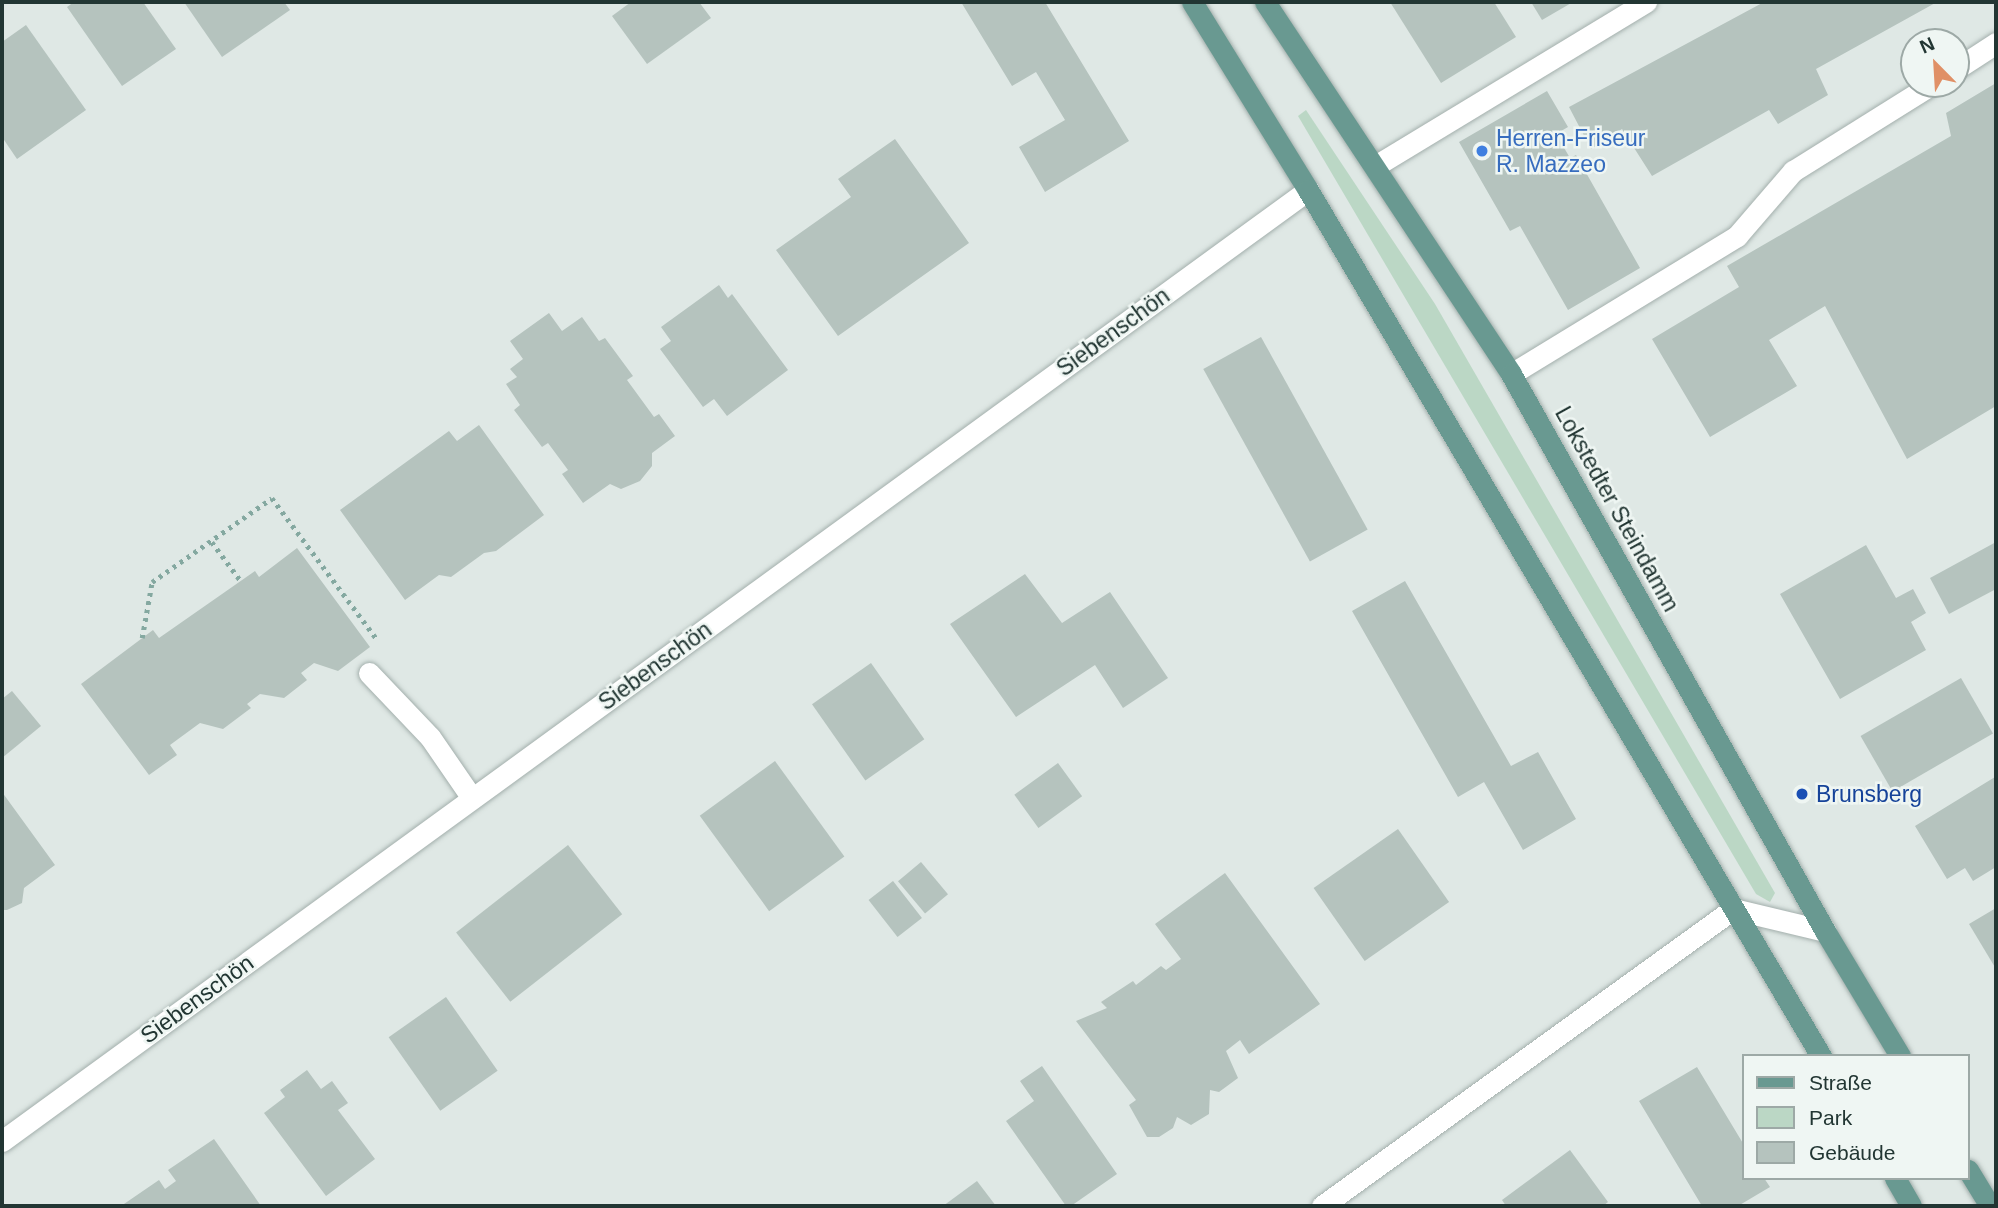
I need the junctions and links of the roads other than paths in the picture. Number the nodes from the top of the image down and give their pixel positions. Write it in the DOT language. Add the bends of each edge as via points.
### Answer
graph roads {
  1 [pos="1192,2"];
  2 [pos="1265,2"];
  3 [pos="1646,2"];
  4 [pos="1996,43"];
  5 [pos="1970,60"];
  6 [pos="1910,98"];
  7 [pos="1375,166"];
  8 [pos="1308,190"];
  9 [pos="1511,374"];
  10 [pos="369,673"];
  11 [pos="472,798"];
  12 [pos="1733,909"];
  13 [pos="1825,931"];
  14 [pos="1820,1054"];
  15 [pos="1899,1054"];
  16 [pos="2,1141"];
  17 [pos="1970,1173"];
  18 [pos="1896,1180"];
  19 [pos="1322,1206"];
  20 [pos="1911,1206"];
  21 [pos="1990,1206"];
  1 -- 8 [label="main road"];
  2 -- 7 [label="main road, Lokstedter Steindamm"];
  3 -- 7 [label="street"];
  4 -- 5 [label="street"];
  6 -- 9 [label="street" via="1793,171 1737,236"];
  7 -- 9 [label="main road, Lokstedter Steindamm"];
  8 -- 11 [label="street, Siebenschön"];
  8 -- 12 [label="main road"];
  9 -- 13 [label="main road, Lokstedter Steindamm"];
  10 -- 11 [label="street" via="430,737"];
  11 -- 16 [label="street, Siebenschön"];
  12 -- 13 [label="street"];
  12 -- 14 [label="main road"];
  12 -- 19 [label="street"];
  13 -- 15 [label="main road, Lokstedter Steindamm"];
  17 -- 21 [label="main road"];
  18 -- 20 [label="main road"];
}
